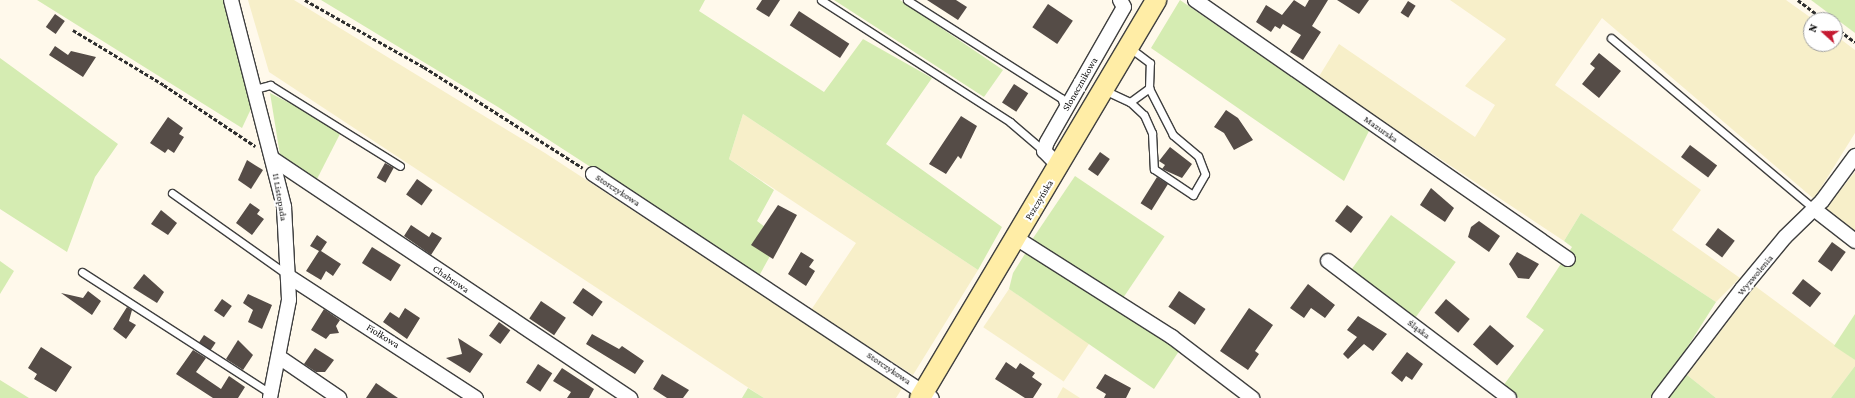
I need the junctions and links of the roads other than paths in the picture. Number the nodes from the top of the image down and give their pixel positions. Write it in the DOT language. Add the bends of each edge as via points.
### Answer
graph roads {
  1 [pos="231,0"];
  2 [pos="822,0"];
  3 [pos="907,0"];
  4 [pos="1120,0"];
  5 [pos="1156,0"];
  6 [pos="1195,0"];
  7 [pos="1611,38"];
  8 [pos="1128,47"];
  9 [pos="1149,88"];
  10 [pos="255,89"];
  11 [pos="1104,89"];
  12 [pos="1130,102"];
  13 [pos="1065,108"];
  14 [pos="1044,151"];
  15 [pos="273,159"];
  16 [pos="1854,160"];
  17 [pos="400,166"];
  18 [pos="1059,166"];
  19 [pos="593,174"];
  20 [pos="172,193"];
  21 [pos="1814,209"];
  22 [pos="1016,238"];
  23 [pos="1855,241"];
  24 [pos="1568,259"];
  25 [pos="1328,261"];
  26 [pos="82,272"];
  27 [pos="288,276"];
  28 [pos="279,357"];
  29 [pos="270,396"];
  30 [pos="925,396"];
  31 [pos="339,398"];
  32 [pos="476,398"];
  33 [pos="630,398"];
  34 [pos="1252,398"];
  35 [pos="1509,398"];
  36 [pos="1659,398"];
  1 -- 10 [label="street, 11 Listopada"];
  2 -- 14 [label="lane" via="1010,122"];
  3 -- 13 [label="lane" via="1061,98"];
  4 -- 13 [label="street, Słonecznikowa" via="1124,7"];
  5 -- 8 [label="main road, Pszczyńska"];
  6 -- 24 [label="street, Mazurska"];
  7 -- 21 [label="lane"];
  8 -- 9 [label="lane" via="1150,63"];
  8 -- 11 [label="main road, Pszczyńska"];
  9 -- 12 [label="lane"];
  9 -- 12 [label="lane" via="1173,135 1198,156 1205,174 1192,195 1154,169 1152,134 1144,116"];
  10 -- 15 [label="street, 11 Listopada"];
  10 -- 17 [label="lane" via="270,84"];
  11 -- 12 [label="lane"];
  11 -- 18 [label="main road, Pszczyńska"];
  13 -- 14 [label="street, Słonecznikowa"];
  14 -- 18 [label="street"];
  15 -- 27 [label="street, 11 Listopada" via="284,208"];
  15 -- 33 [label="street, Chabrowa"];
  16 -- 21 [label="street, Wyzwolenia"];
  18 -- 22 [label="main road, Pszczyńska"];
  19 -- 30 [label="street, Storczykowa"];
  20 -- 27 [label="lane"];
  21 -- 23 [label="street"];
  21 -- 36 [label="street, Wyzwolenia" via="1742,289"];
  22 -- 30 [label="main road, Pszczyńska"];
  22 -- 34 [label="street" via="1172,337"];
  25 -- 35 [label="street, Śląska"];
  26 -- 29 [label="lane"];
  27 -- 28 [label="street, 11 Listopada" via="289,300"];
  27 -- 32 [label="street, Fiołkowa"];
  28 -- 29 [label="street, 11 Listopada"];
  28 -- 31 [label="street"];
}
